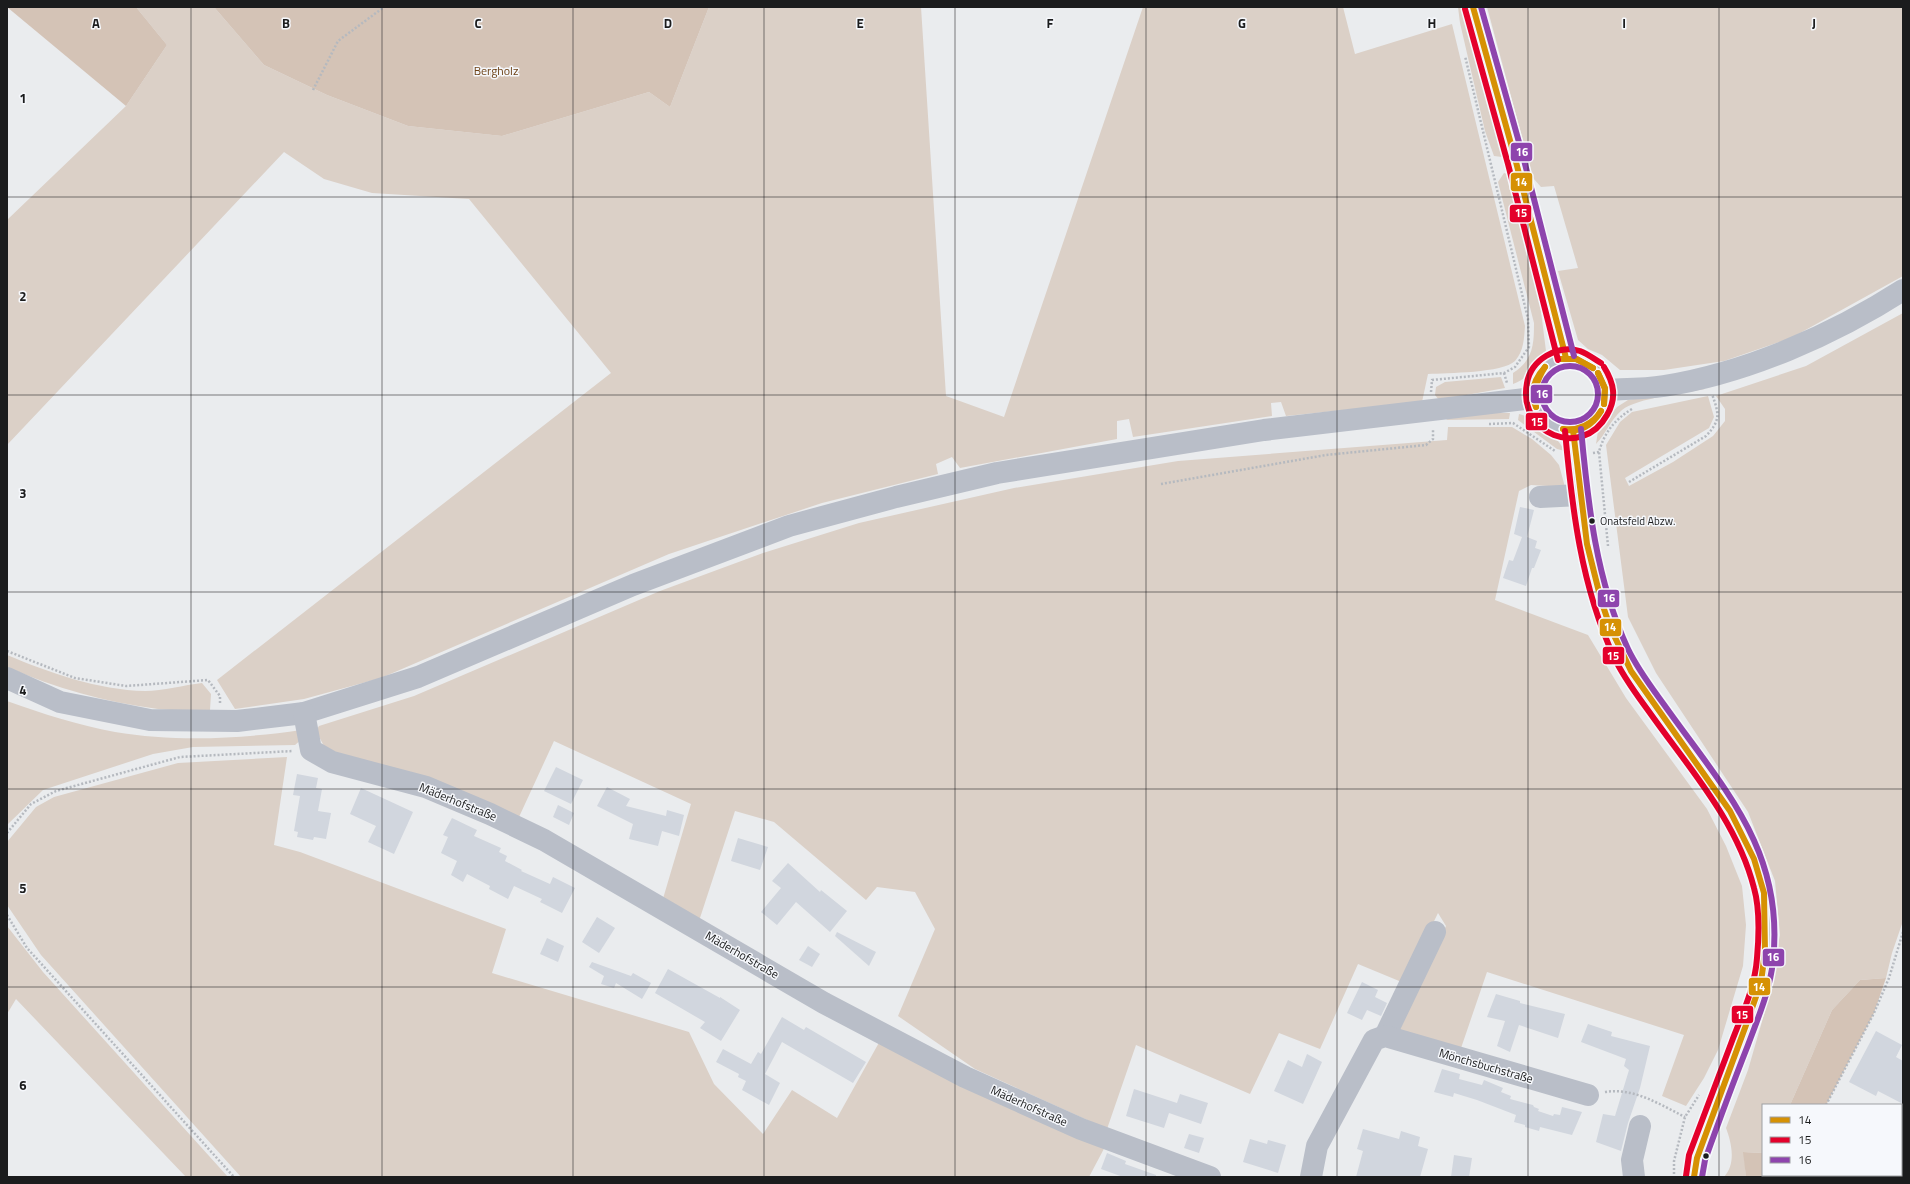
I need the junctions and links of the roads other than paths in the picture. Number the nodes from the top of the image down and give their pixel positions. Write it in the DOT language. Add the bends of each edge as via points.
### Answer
graph roads {
  1 [pos="1474,7"];
  2 [pos="1903,290"];
  3 [pos="1566,358"];
  4 [pos="1606,390"];
  5 [pos="1533,398"];
  6 [pos="1574,430"];
  7 [pos="1580,495"];
  8 [pos="1540,497"];
  9 [pos="7,678"];
  10 [pos="304,713"];
  11 [pos="1435,932"];
  12 [pos="1385,1036"];
  13 [pos="1588,1095"];
  14 [pos="1640,1126"];
  15 [pos="1210,1177"];
  16 [pos="1311,1177"];
  17 [pos="1634,1177"];
  18 [pos="1694,1177"];
  1 -- 3 [label="street"];
  2 -- 4 [label="street" via="1872,310 1793,348 1731,371 1663,386"];
  3 -- 4 [label="street" via="1588,362 1603,379"];
  3 -- 5 [label="street" via="1545,367 1534,386"];
  4 -- 6 [label="street" via="1603,407 1594,421"];
  5 -- 6 [label="street" via="1536,409 1551,426 1562,430"];
  5 -- 10 [label="street" via="1433,421 1264,430 998,473 896,496 789,526 634,585 418,677"];
  6 -- 7 [label="street"];
  7 -- 8 [label="street"];
  7 -- 18 [label="street" via="1596,586 1607,621 1622,655 1746,839 1762,886 1766,927 1765,962 1751,1014 1697,1158"];
  9 -- 10 [label="street" via="60,702 150,720 237,721"];
  10 -- 15 [label="street, Mäderhofstraße" via="311,750 332,762 426,787 490,814 544,840 824,1003 965,1077 1082,1129"];
  11 -- 12 [label="street"];
  12 -- 13 [label="street, Mönchsbuchstraße"];
  12 -- 16 [label="street" via="1374,1040 1321,1139"];
  14 -- 17 [label="street" via="1632,1160"];
}
